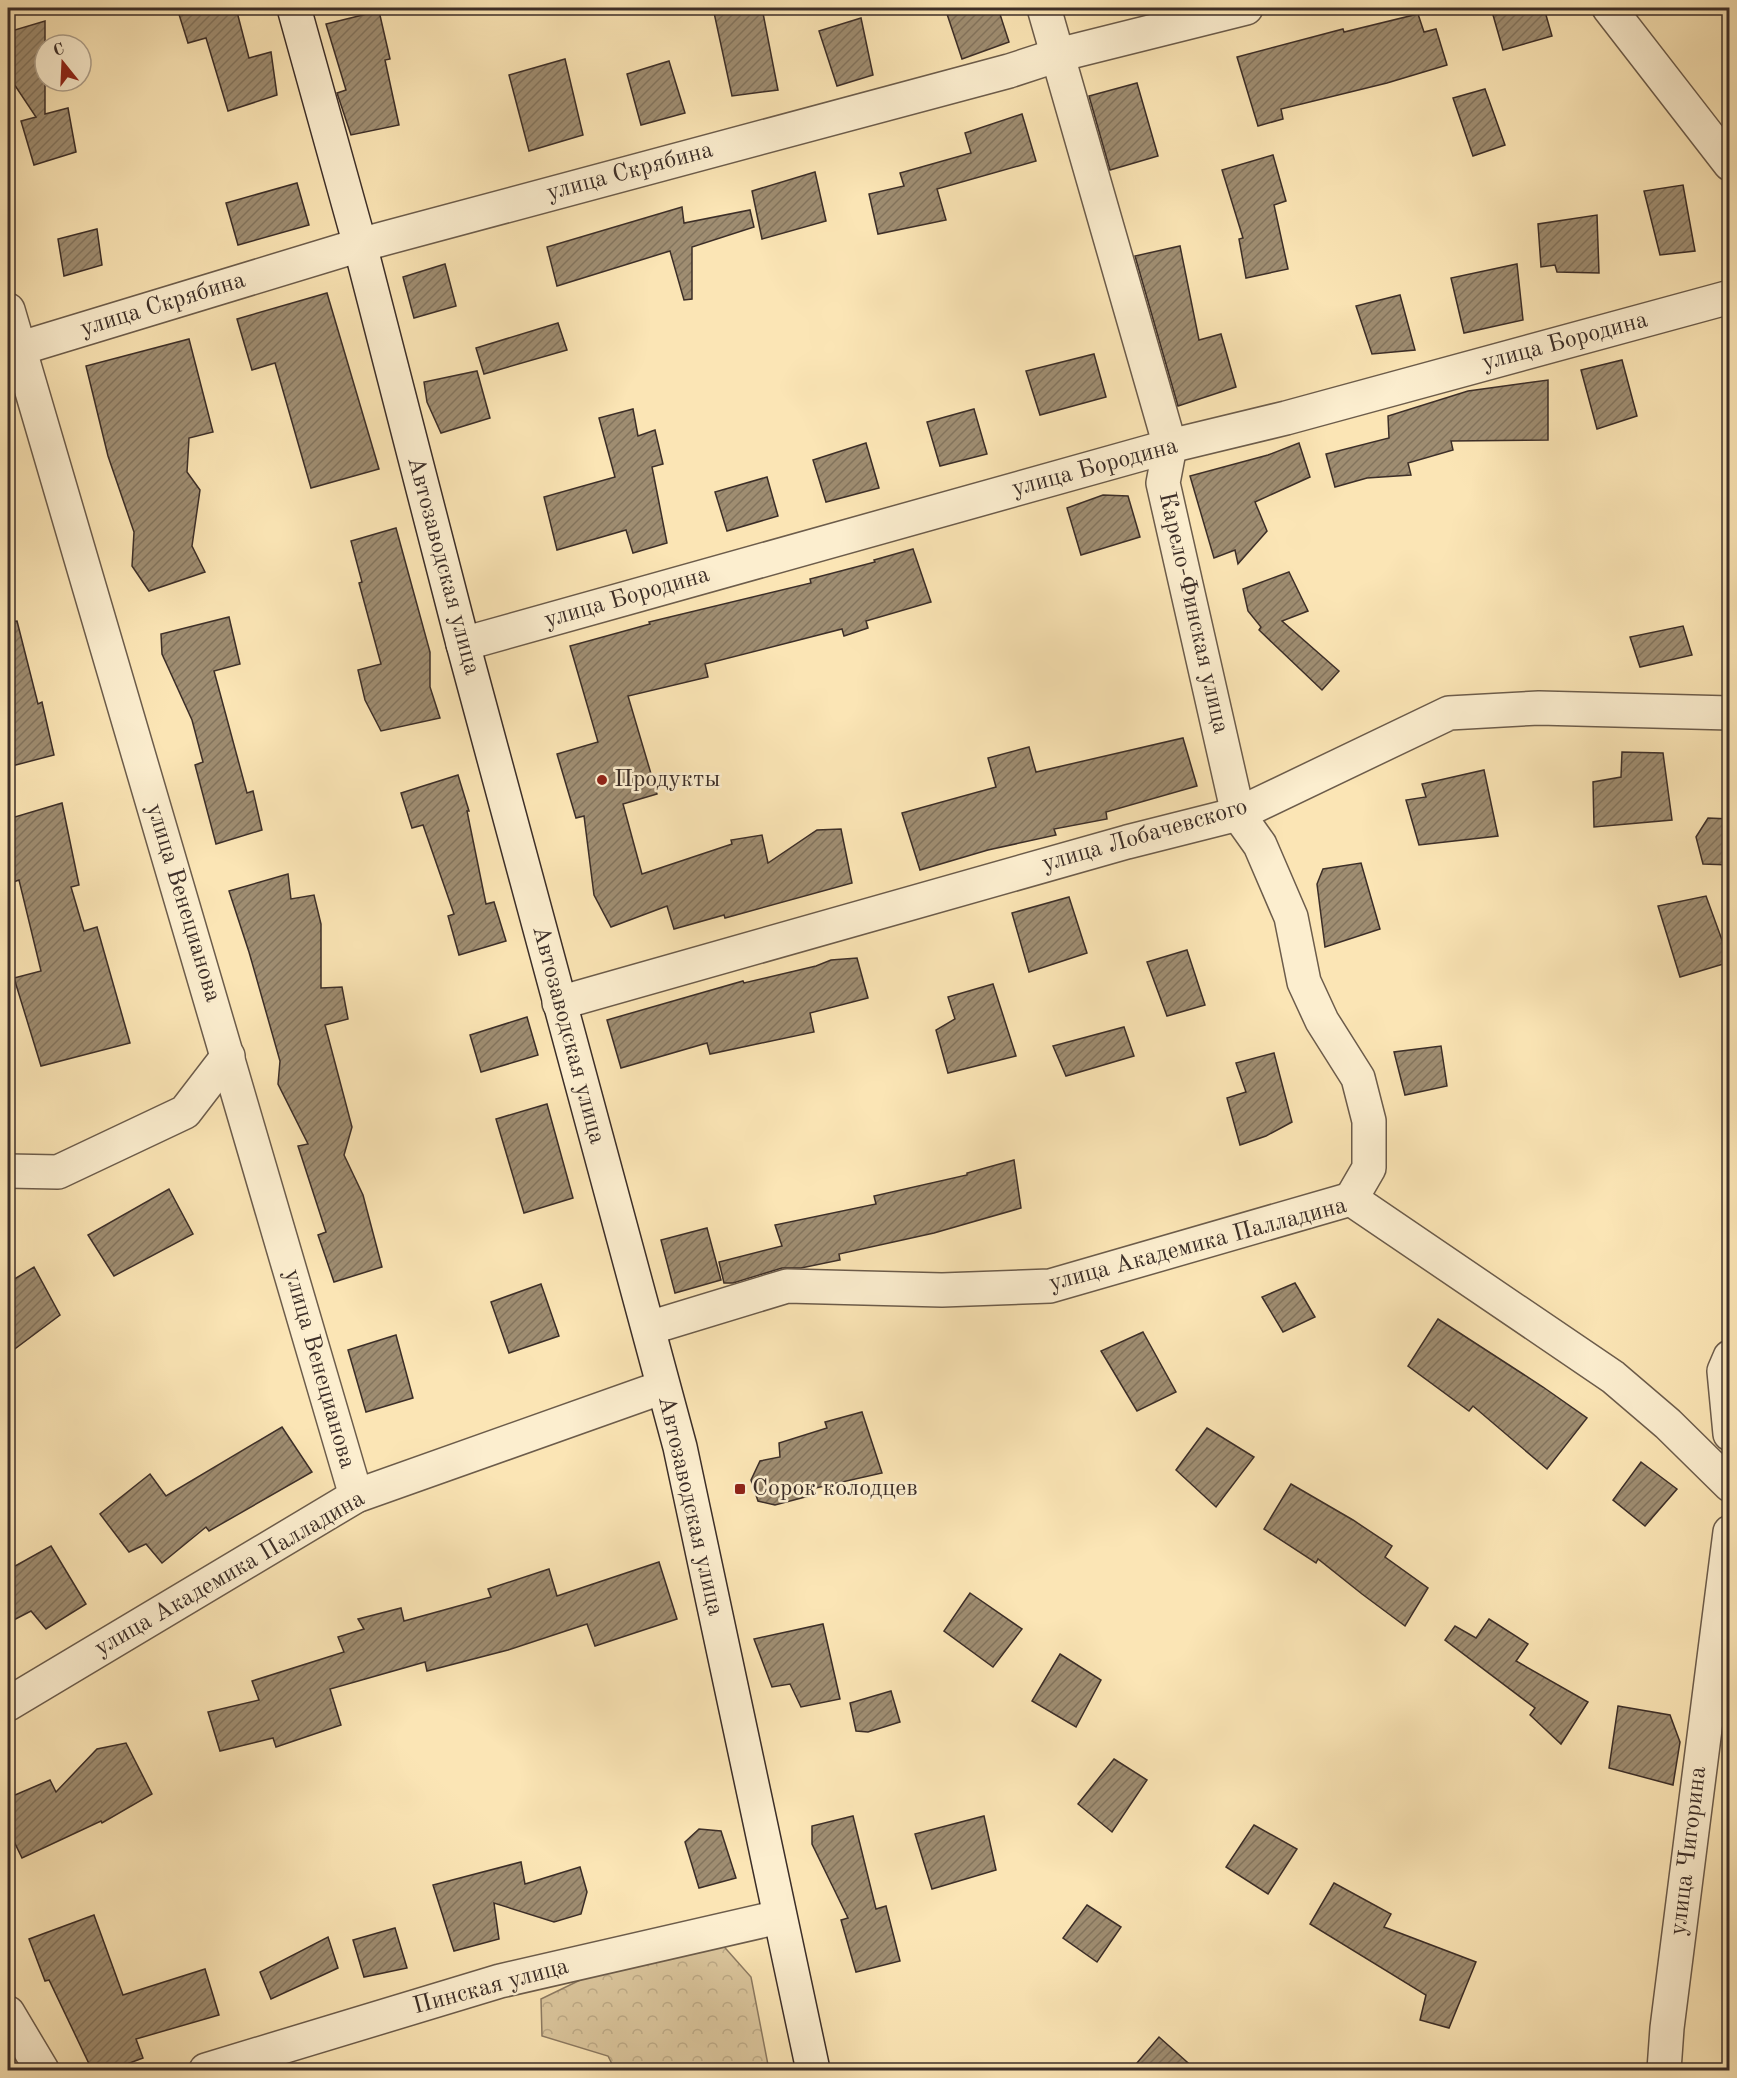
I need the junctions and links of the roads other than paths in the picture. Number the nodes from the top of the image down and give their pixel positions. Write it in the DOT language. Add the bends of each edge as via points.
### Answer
graph roads {
  1 [pos="294,8"];
  2 [pos="1044,8"];
  3 [pos="1246,8"];
  4 [pos="1609,8"];
  5 [pos="1058,55"];
  6 [pos="1730,164"];
  7 [pos="360,245"];
  8 [pos="1730,297"];
  9 [pos="8,310"];
  10 [pos="18,349"];
  11 [pos="1170,447"];
  12 [pos="463,644"];
  13 [pos="1730,713"];
  14 [pos="1238,814"];
  15 [pos="559,1003"];
  16 [pos="228,1056"];
  17 [pos="8,1171"];
  18 [pos="1351,1199"];
  19 [pos="649,1328"];
  20 [pos="1730,1358"];
  21 [pos="663,1387"];
  22 [pos="1730,1434"];
  23 [pos="1730,1485"];
  24 [pos="356,1496"];
  25 [pos="1730,1532"];
  26 [pos="8,1704"];
  27 [pos="779,1917"];
  28 [pos="8,2013"];
  29 [pos="42,2070"];
  30 [pos="206,2070"];
  31 [pos="813,2070"];
  32 [pos="1664,2070"];
  1 -- 7 [label="street, Автозаводская улица"];
  2 -- 5 [label="street, Карело-Финская улица"];
  3 -- 5 [label="street, улица Скрябина"];
  4 -- 6 [label="street"];
  5 -- 7 [label="street, улица Скрябина"];
  5 -- 11 [label="street, Карело-Финская улица"];
  7 -- 10 [label="street, улица Скрябина"];
  7 -- 12 [label="street, Автозаводская улица"];
  8 -- 11 [label="street, улица Бородина"];
  9 -- 10 [label="street, улица Венецианова"];
  10 -- 16 [label="street, улица Венецианова"];
  11 -- 12 [label="street, улица Бородина"];
  11 -- 14 [label="street, Карело-Финская улица" via="1163,483"];
  12 -- 15 [label="street, Автозаводская улица"];
  13 -- 14 [label="street, улица Лобачевского" via="1539,708 1449,713"];
  14 -- 15 [label="street, улица Лобачевского"];
  14 -- 18 [label="street, Карело-Финская улица" via="1260,845 1292,917 1304,982 1322,1021 1358,1078 1369,1121 1369,1168"];
  15 -- 19 [label="street, Автозаводская улица"];
  16 -- 17 [label="street" via="185,1112 58,1172"];
  16 -- 24 [label="street, улица Венецианова"];
  18 -- 19 [label="street, улица Академика Палладина" via="1050,1286 942,1290 786,1286"];
  18 -- 23 [label="street, улица Академика Палладина" via="1612,1377 1668,1424"];
  19 -- 21 [label="street, Автозаводская улица"];
  20 -- 22 [label="street" via="1724,1371"];
  21 -- 24 [label="street, улица Академика Палладина"];
  21 -- 27 [label="street, Автозаводская улица" via="680,1448"];
  24 -- 26 [label="street, улица Академика Палладина"];
  25 -- 32 [label="street, улица Чигорина"];
  27 -- 30 [label="street, Пинская улица" via="500,1981"];
  27 -- 31 [label="street, Автозаводская улица"];
  28 -- 29 [label="street"];
}
